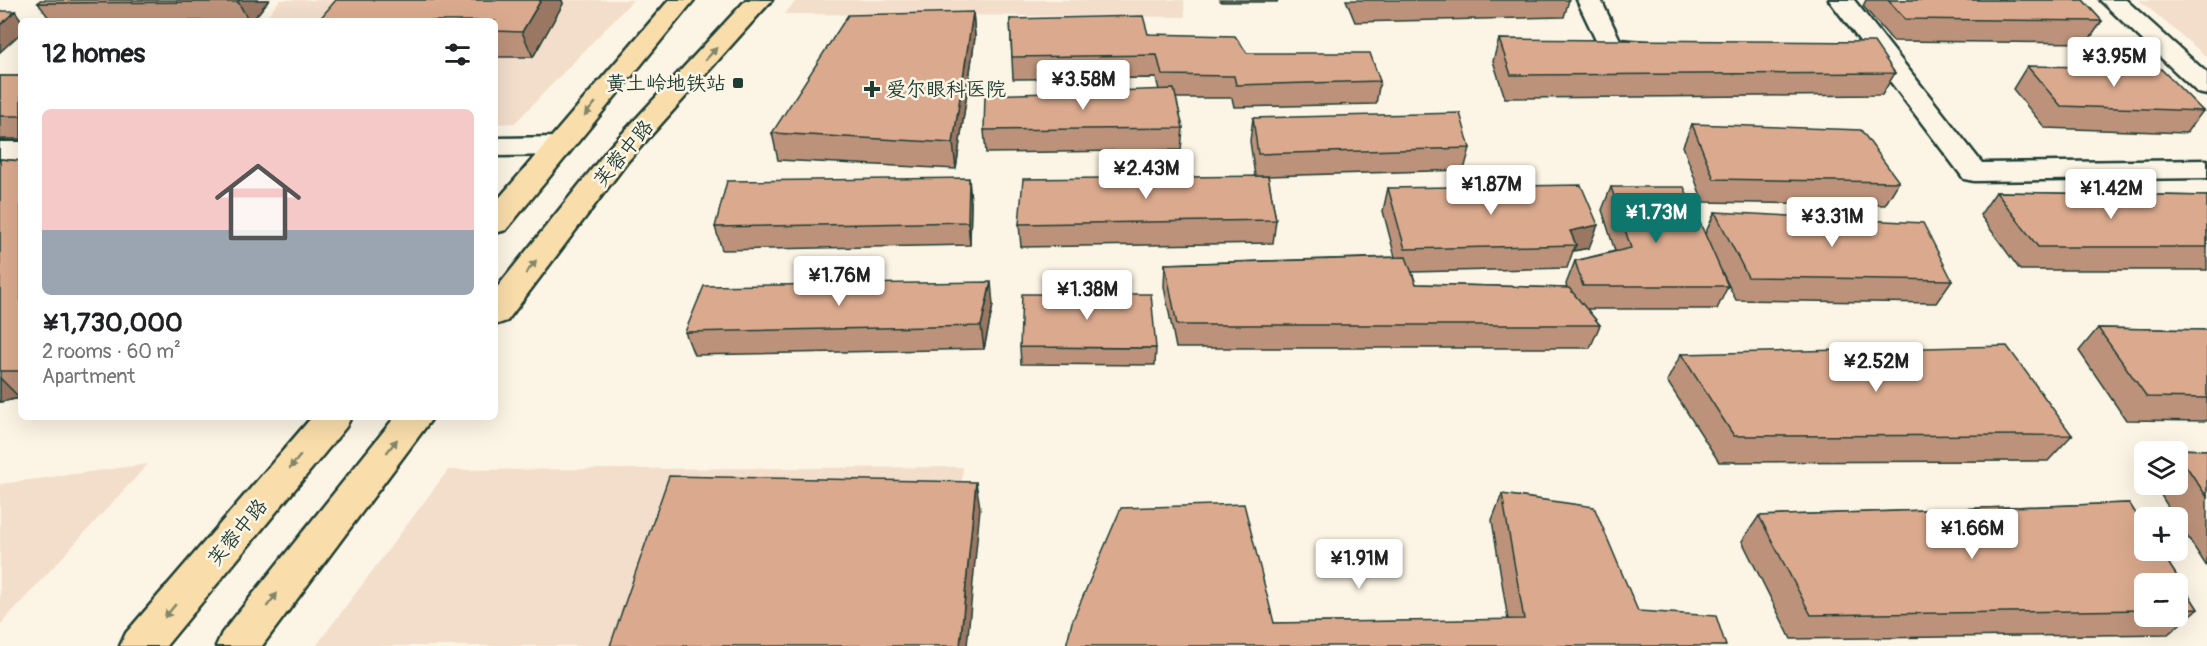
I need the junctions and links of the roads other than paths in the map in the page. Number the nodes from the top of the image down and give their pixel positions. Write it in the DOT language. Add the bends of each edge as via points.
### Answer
graph roads {
  1 [pos="682,0"];
  2 [pos="760,0"];
  3 [pos="1589,0"];
  4 [pos="1841,0"];
  5 [pos="2112,0"];
  6 [pos="1843,47"];
  7 [pos="1878,47"];
  8 [pos="1669,48"];
  9 [pos="2207,87"];
  10 [pos="559,146"];
  11 [pos="498,147"];
  12 [pos="0,151"];
  13 [pos="18,151"];
  14 [pos="2207,169"];
  15 [pos="498,219"];
  16 [pos="498,309"];
  17 [pos="330,420"];
  18 [pos="412,420"];
  19 [pos="141,646"];
  20 [pos="237,646"];
  1 -- 10 [label="main road, one-way"];
  16 -- 2 [label="main road, 芙蓉中路, one-way" via="618,155"];
  3 -- 8 [label="street" via="1611,48"];
  4 -- 7 [label="street"];
  5 -- 9 [label="street"];
  6 -- 7 [label="street"];
  7 -- 14 [label="street" via="1974,172"];
  10 -- 11 [label="street"];
  10 -- 15 [label="main road"];
  12 -- 13 [label="street"];
  17 -- 19 [label="main road, 芙蓉中路, one-way"];
  20 -- 18 [label="main road, one-way"];
}
